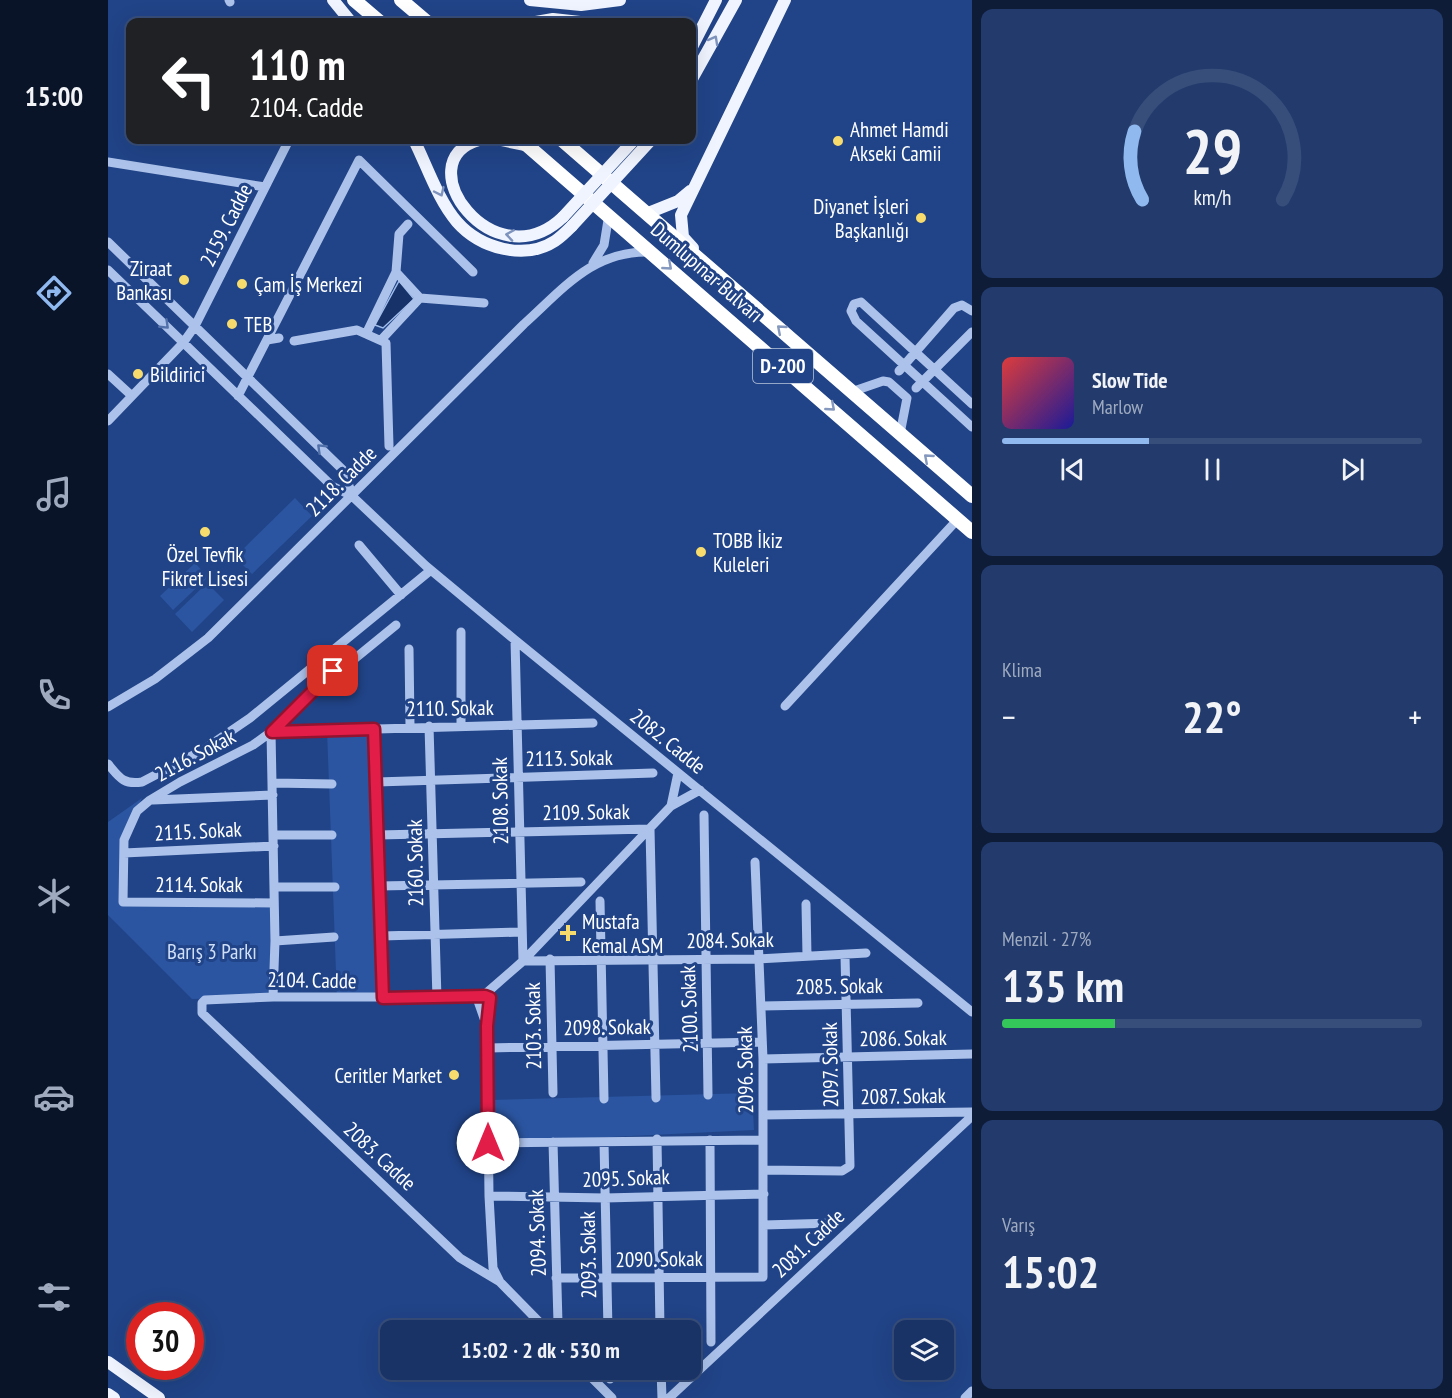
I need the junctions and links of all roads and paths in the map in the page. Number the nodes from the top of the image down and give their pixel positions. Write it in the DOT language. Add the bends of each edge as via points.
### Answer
graph roads {
  1 [pos="333,0"];
  2 [pos="354,0"];
  3 [pos="401,0"];
  4 [pos="530,0"];
  5 [pos="620,0"];
  6 [pos="716,0"];
  7 [pos="736,0"];
  8 [pos="785,0"];
  9 [pos="348,18"];
  10 [pos="375,18"];
  11 [pos="422,18"];
  12 [pos="696,39"];
  13 [pos="696,73"];
  14 [pos="287,144"];
  15 [pos="416,144"];
  16 [pos="469,144"];
  17 [pos="527,144"];
  18 [pos="568,144"];
  19 [pos="631,144"];
  20 [pos="647,144"];
  21 [pos="108,162"];
  22 [pos="265,187"];
  23 [pos="691,190"];
  24 [pos="609,213"];
  25 [pos="648,213"];
  26 [pos="568,222"];
  27 [pos="408,224"];
  28 [pos="108,242"];
  29 [pos="651,252"];
  30 [pos="590,267"];
  31 [pos="711,269"];
  32 [pos="108,270"];
  33 [pos="396,272"];
  34 [pos="473,272"];
  35 [pos="420,298"];
  36 [pos="484,303"];
  37 [pos="972,311"];
  38 [pos="195,326"];
  39 [pos="972,333"];
  40 [pos="366,334"];
  41 [pos="279,338"];
  42 [pos="267,340"];
  43 [pos="381,340"];
  44 [pos="294,341"];
  45 [pos="183,343"];
  46 [pos="916,352"];
  47 [pos="901,368"];
  48 [pos="934,370"];
  49 [pos="108,374"];
  50 [pos="248,377"];
  51 [pos="920,385"];
  52 [pos="854,392"];
  53 [pos="132,396"];
  54 [pos="238,396"];
  55 [pos="972,404"];
  56 [pos="108,421"];
  57 [pos="972,427"];
  58 [pos="900,434"];
  59 [pos="389,446"];
  60 [pos="352,496"];
  61 [pos="972,496"];
  62 [pos="958,519"];
  63 [pos="972,532"];
  64 [pos="360,545"];
  65 [pos="431,570"];
  66 [pos="401,595"];
  67 [pos="396,625"];
  68 [pos="461,632"];
  69 [pos="515,640"];
  70 [pos="410,649"];
  71 [pos="785,706"];
  72 [pos="108,707"];
  73 [pos="593,723"];
  74 [pos="517,725"];
  75 [pos="410,726"];
  76 [pos="429,726"];
  77 [pos="461,726"];
  78 [pos="374,729"];
  79 [pos="272,732"];
  80 [pos="108,764"];
  81 [pos="678,772"];
  82 [pos="653,773"];
  83 [pos="518,777"];
  84 [pos="432,780"];
  85 [pos="377,782"];
  86 [pos="273,783"];
  87 [pos="332,784"];
  88 [pos="700,790"];
  89 [pos="273,795"];
  90 [pos="150,800"];
  91 [pos="671,806"];
  92 [pos="704,815"];
  93 [pos="650,829"];
  94 [pos="519,831"];
  95 [pos="433,833"];
  96 [pos="274,835"];
  97 [pos="332,835"];
  98 [pos="378,835"];
  99 [pos="274,846"];
  100 [pos="124,853"];
  101 [pos="755,862"];
  102 [pos="520,882"];
  103 [pos="581,882"];
  104 [pos="434,884"];
  105 [pos="379,886"];
  106 [pos="274,887"];
  107 [pos="335,887"];
  108 [pos="600,901"];
  109 [pos="123,902"];
  110 [pos="274,903"];
  111 [pos="806,904"];
  112 [pos="521,932"];
  113 [pos="434,934"];
  114 [pos="382,936"];
  115 [pos="334,937"];
  116 [pos="276,941"];
  117 [pos="866,953"];
  118 [pos="807,956"];
  119 [pos="845,956"];
  120 [pos="655,958"];
  121 [pos="550,959"];
  122 [pos="601,959"];
  123 [pos="759,959"];
  124 [pos="706,960"];
  125 [pos="523,961"];
  126 [pos="501,982"];
  127 [pos="482,996"];
  128 [pos="273,997"];
  129 [pos="455,997"];
  130 [pos="383,998"];
  131 [pos="437,999"];
  132 [pos="205,1000"];
  133 [pos="918,1002"];
  134 [pos="847,1005"];
  135 [pos="485,1006"];
  136 [pos="762,1006"];
  137 [pos="970,1012"];
  138 [pos="762,1042"];
  139 [pos="709,1044"];
  140 [pos="657,1045"];
  141 [pos="550,1046"];
  142 [pos="604,1046"];
  143 [pos="488,1048"];
  144 [pos="972,1054"];
  145 [pos="848,1058"];
  146 [pos="763,1059"];
  147 [pos="553,1093"];
  148 [pos="708,1095"];
  149 [pos="656,1098"];
  150 [pos="604,1099"];
  151 [pos="972,1114"];
  152 [pos="764,1115"];
  153 [pos="849,1115"];
  154 [pos="657,1139"];
  155 [pos="710,1140"];
  156 [pos="763,1140"];
  157 [pos="553,1142"];
  158 [pos="604,1142"];
  159 [pos="488,1143"];
  160 [pos="764,1170"];
  161 [pos="712,1193"];
  162 [pos="764,1194"];
  163 [pos="660,1195"];
  164 [pos="489,1196"];
  165 [pos="553,1198"];
  166 [pos="605,1198"];
  167 [pos="835,1223"];
  168 [pos="764,1225"];
  169 [pos="711,1276"];
  170 [pos="658,1277"];
  171 [pos="763,1277"];
  172 [pos="556,1278"];
  173 [pos="606,1278"];
  174 [pos="500,1282"];
  175 [pos="537,1320"];
  176 [pos="558,1320"];
  177 [pos="608,1320"];
  178 [pos="660,1320"];
  179 [pos="711,1342"];
  180 [pos="108,1362"];
  181 [pos="594,1380"];
  182 [pos="661,1380"];
  183 [pos="972,1391"];
  184 [pos="108,1394"];
  185 [pos="114,1398"];
  186 [pos="159,1398"];
  187 [pos="612,1398"];
  188 [pos="662,1398"];
  189 [pos="669,1398"];
  190 [pos="965,1398"];
  1 -- 9 [label="main road"];
  2 -- 10 [label="highway"];
  3 -- 11 [label="highway"];
  4 -- 5 [label="main road" via="581,5"];
  6 -- 12 [label="main road"];
  13 -- 7 [label="main road, one-way"];
  8 -- 23 [label="main road"];
  14 -- 22 [label="street, 2159. Cadde"];
  15 -- 26 [label="main road, one-way" via="446,206 458,223 482,242 512,251 534,249 554,242"];
  26 -- 16 [label="main road, one-way" via="538,234 517,237 490,231 471,218 450,175 452,159"];
  17 -- 24 [label="highway, Dumlupınar Bulvarı / D-200"];
  18 -- 25 [label="highway, Dumlupınar Bulvarı / D-200"];
  19 -- 26 [label="main road, bridge"];
  20 -- 26 [label="main road, bridge"];
  21 -- 22 [label="street"];
  22 -- 38 [label="street, 2159. Cadde"];
  23 -- 25 [label="main road" via="678,201"];
  23 -- 31 [label="main road" via="681,215 683,237"];
  24 -- 29 [label="highway, Dumlupınar Bulvarı / D-200"];
  24 -- 30 [label="street" via="604,245"];
  25 -- 31 [label="highway, Dumlupınar Bulvarı / D-200"];
  27 -- 33 [label="street" via="399,234"];
  28 -- 38 [label="street"];
  29 -- 30 [label="street" via="625,252"];
  29 -- 62 [label="highway, Dumlupınar Bulvarı / D-200, one-way"];
  30 -- 60 [label="street, 2118. Cadde" via="524,324"];
  52 -- 31 [label="highway, Dumlupınar Bulvarı / D-200, one-way"];
  32 -- 45 [label="street, one-way"];
  33 -- 35 [label="street"];
  33 -- 40 [label="street"];
  34 -- 42 [label="street" via="359,160"];
  35 -- 36 [label="street"];
  35 -- 43 [label="street"];
  37 -- 46 [label="street" via="962,305 954,308"];
  38 -- 45 [label="street, 2159. Cadde"];
  38 -- 50 [label="street"];
  39 -- 48 [label="street"];
  40 -- 43 [label="street"];
  40 -- 44 [label="street" via="357,330"];
  41 -- 42 [label="street"];
  42 -- 50 [label="street"];
  43 -- 59 [label="street" via="386,343"];
  45 -- 53 [label="street, 2159. Cadde"];
  45 -- 54 [label="street"];
  46 -- 47 [label="street"];
  46 -- 47 [label="street" via="861,302 854,304 851,311 856,321"];
  46 -- 48 [label="street"];
  47 -- 51 [label="street"];
  48 -- 51 [label="street"];
  48 -- 55 [label="street"];
  49 -- 53 [label="street"];
  50 -- 54 [label="street"];
  60 -- 50 [label="street, one-way" via="345,472"];
  51 -- 57 [label="street"];
  52 -- 58 [label="highway, Dumlupınar Bulvarı / D-200"];
  52 -- 58 [label="street" via="890,382 907,398"];
  53 -- 56 [label="street, 2159. Cadde"];
  54 -- 60 [label="street" via="332,486"];
  61 -- 58 [label="highway, Dumlupınar Bulvarı / D-200, one-way"];
  60 -- 65 [label="street, 2082. Cadde"];
  60 -- 72 [label="street, 2118. Cadde" via="208,638 155,679"];
  62 -- 63 [label="highway, Dumlupınar Bulvarı"];
  62 -- 71 [label="street"];
  64 -- 66 [label="street"];
  65 -- 66 [label="street"];
  65 -- 69 [label="street, 2082. Cadde"];
  66 -- 80 [label="street" via="250,718 203,750 132,784 121,780"];
  67 -- 79 [label="street, 2116. Sokak" via="347,665 333,671"];
  68 -- 77 [label="street"];
  69 -- 74 [label="street, 2108. Sokak"];
  69 -- 81 [label="street, 2082. Cadde"];
  70 -- 75 [label="street"];
  73 -- 74 [label="street, 2110. Sokak"];
  74 -- 77 [label="street, 2110. Sokak"];
  74 -- 83 [label="street, 2108. Sokak"];
  75 -- 76 [label="street, 2110. Sokak"];
  75 -- 78 [label="street, 2110. Sokak"];
  76 -- 77 [label="street, 2110. Sokak"];
  76 -- 84 [label="street, 2160. Sokak"];
  78 -- 79 [label="street, 2110. Sokak"];
  78 -- 85 [label="street"];
  79 -- 86 [label="street"];
  79 -- 90 [label="street, 2116. Sokak"];
  81 -- 88 [label="street, 2082. Cadde"];
  81 -- 91 [label="street"];
  82 -- 83 [label="street, 2113. Sokak"];
  83 -- 84 [label="street, 2113. Sokak"];
  83 -- 94 [label="street, 2108. Sokak"];
  84 -- 85 [label="street, 2113. Sokak"];
  84 -- 95 [label="street, 2160. Sokak"];
  85 -- 98 [label="street"];
  86 -- 87 [label="street"];
  86 -- 89 [label="street"];
  88 -- 91 [label="street"];
  88 -- 137 [label="street, 2082. Cadde"];
  89 -- 90 [label="street"];
  89 -- 96 [label="street"];
  90 -- 100 [label="street, 2116. Sokak" via="132,818"];
  91 -- 93 [label="street"];
  92 -- 124 [label="street, 2100. Sokak"];
  93 -- 94 [label="street, 2109. Sokak"];
  93 -- 120 [label="street"];
  93 -- 125 [label="street"];
  94 -- 95 [label="street, 2109. Sokak"];
  94 -- 102 [label="street, 2108. Sokak"];
  95 -- 98 [label="street, 2109. Sokak"];
  95 -- 104 [label="street, 2160. Sokak"];
  96 -- 97 [label="street"];
  96 -- 99 [label="street"];
  98 -- 105 [label="street"];
  99 -- 100 [label="street, 2115. Sokak"];
  99 -- 106 [label="street"];
  100 -- 109 [label="street, 2116. Sokak"];
  101 -- 123 [label="street, 2096. Sokak"];
  102 -- 103 [label="street"];
  102 -- 104 [label="street"];
  102 -- 112 [label="street, 2108. Sokak"];
  104 -- 105 [label="street"];
  104 -- 113 [label="street, 2160. Sokak"];
  105 -- 114 [label="street"];
  106 -- 107 [label="street"];
  106 -- 110 [label="street"];
  108 -- 122 [label="street"];
  109 -- 110 [label="street, 2114. Sokak"];
  110 -- 116 [label="street"];
  111 -- 118 [label="street"];
  112 -- 113 [label="street"];
  112 -- 125 [label="street, 2108. Sokak"];
  113 -- 114 [label="street"];
  113 -- 131 [label="street, 2160. Sokak"];
  114 -- 130 [label="street"];
  115 -- 116 [label="street"];
  116 -- 128 [label="street"];
  117 -- 119 [label="street, 2084. Sokak"];
  118 -- 119 [label="street, 2084. Sokak"];
  118 -- 123 [label="street, 2084. Sokak"];
  119 -- 134 [label="street, 2097. Sokak"];
  120 -- 122 [label="street, 2084. Sokak"];
  120 -- 124 [label="street, 2084. Sokak"];
  120 -- 140 [label="street"];
  121 -- 122 [label="street, 2084. Sokak"];
  121 -- 125 [label="street, 2084. Sokak"];
  121 -- 141 [label="street, 2103. Sokak"];
  122 -- 142 [label="street"];
  123 -- 124 [label="street, 2084. Sokak"];
  123 -- 136 [label="street, 2096. Sokak"];
  124 -- 139 [label="street, 2100. Sokak"];
  125 -- 126 [label="street"];
  126 -- 127 [label="street"];
  126 -- 135 [label="street"];
  127 -- 129 [label="street, 2104. Cadde"];
  127 -- 135 [label="street" via="490,998"];
  128 -- 130 [label="street, 2104. Cadde"];
  128 -- 132 [label="street, 2104. Cadde"];
  129 -- 131 [label="street, 2104. Cadde"];
  129 -- 135 [label="street, 2104. Cadde"];
  130 -- 131 [label="street, 2104. Cadde"];
  132 -- 174 [label="street, 2083. Cadde" via="202,1013 460,1258"];
  133 -- 134 [label="street, 2085. Sokak"];
  134 -- 136 [label="street, 2085. Sokak"];
  134 -- 145 [label="street, 2097. Sokak"];
  135 -- 143 [label="street"];
  136 -- 138 [label="street, 2096. Sokak"];
  138 -- 139 [label="street, 2098. Sokak"];
  138 -- 146 [label="street, 2096. Sokak"];
  139 -- 140 [label="street, 2098. Sokak"];
  139 -- 148 [label="street, 2100. Sokak"];
  140 -- 142 [label="street, 2098. Sokak"];
  140 -- 149 [label="street"];
  141 -- 142 [label="street, 2098. Sokak"];
  141 -- 143 [label="street, 2098. Sokak"];
  141 -- 147 [label="street, 2103. Sokak"];
  142 -- 150 [label="street"];
  143 -- 159 [label="street"];
  144 -- 145 [label="street, 2086. Sokak"];
  145 -- 146 [label="street, 2086. Sokak"];
  145 -- 153 [label="street, 2097. Sokak"];
  146 -- 152 [label="street, 2096. Sokak"];
  151 -- 153 [label="street, 2087. Sokak"];
  151 -- 189 [label="street, 2081. Cadde"];
  152 -- 153 [label="street, 2087. Sokak"];
  152 -- 156 [label="street, 2096. Sokak"];
  153 -- 160 [label="street, 2097. Sokak" via="851,1165 846,1171"];
  154 -- 155 [label="street"];
  154 -- 158 [label="street"];
  154 -- 163 [label="street"];
  155 -- 156 [label="street"];
  155 -- 161 [label="street"];
  156 -- 160 [label="street, 2096. Sokak"];
  157 -- 158 [label="street"];
  157 -- 159 [label="street"];
  157 -- 165 [label="street, 2094. Sokak"];
  158 -- 166 [label="street, 2093. Sokak"];
  159 -- 164 [label="street"];
  160 -- 162 [label="street, 2096. Sokak"];
  161 -- 162 [label="street, 2095. Sokak"];
  161 -- 163 [label="street, 2095. Sokak"];
  161 -- 169 [label="street"];
  162 -- 168 [label="street, 2096. Sokak"];
  163 -- 166 [label="street, 2095. Sokak"];
  163 -- 170 [label="street"];
  164 -- 165 [label="street, 2095. Sokak"];
  164 -- 174 [label="street" via="493,1268"];
  165 -- 166 [label="street, 2095. Sokak"];
  165 -- 172 [label="street, 2094. Sokak"];
  166 -- 173 [label="street, 2093. Sokak"];
  167 -- 168 [label="street"];
  168 -- 171 [label="street, 2096. Sokak"];
  169 -- 170 [label="street, 2090. Sokak"];
  169 -- 171 [label="street, 2090. Sokak"];
  169 -- 179 [label="street"];
  170 -- 173 [label="street, 2090. Sokak"];
  170 -- 178 [label="street"];
  172 -- 173 [label="street, 2090. Sokak"];
  172 -- 176 [label="street, 2094. Sokak"];
  173 -- 177 [label="street, 2093. Sokak"];
  174 -- 175 [label="street, 2083. Cadde"];
  180 -- 186 [label="main road"];
  181 -- 187 [label="street"];
  182 -- 188 [label="street"];
  183 -- 190 [label="street"];
  184 -- 185 [label="main road"];
}
